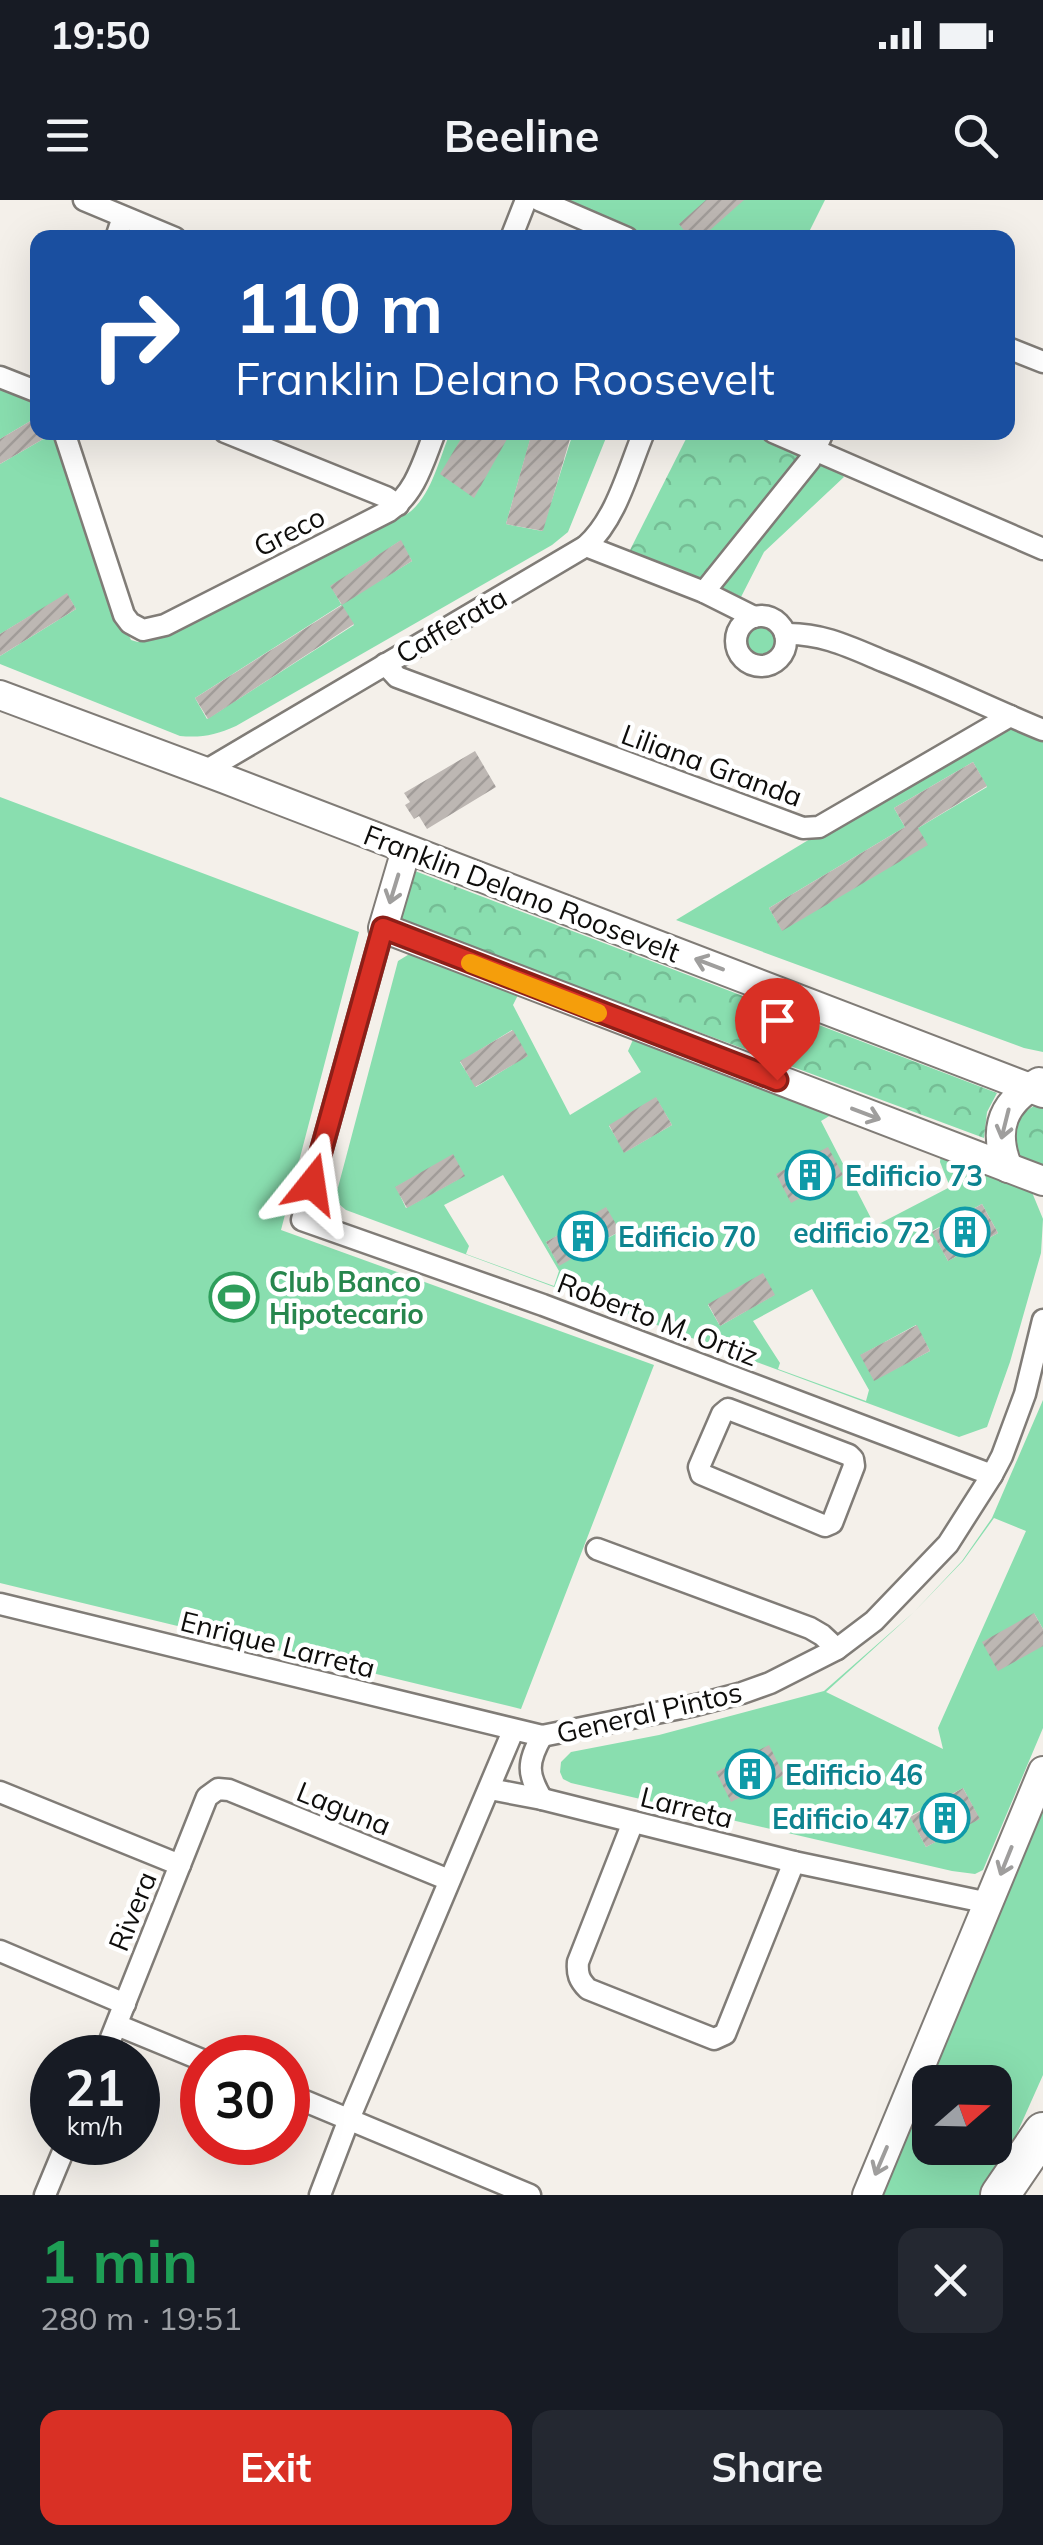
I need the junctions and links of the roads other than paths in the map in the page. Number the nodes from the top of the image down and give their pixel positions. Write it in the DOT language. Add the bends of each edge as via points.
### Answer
graph roads {
  1 [pos="84,200"];
  2 [pos="526,200"];
  3 [pos="539,200"];
  4 [pos="124,217"];
  5 [pos="119,230"];
  6 [pos="156,230"];
  7 [pos="514,230"];
  8 [pos="608,230"];
  9 [pos="1015,351"];
  10 [pos="1043,362"];
  11 [pos="0,377"];
  12 [pos="30,389"];
  13 [pos="67,440"];
  14 [pos="245,440"];
  15 [pos="432,440"];
  16 [pos="641,440"];
  17 [pos="819,441"];
  18 [pos="398,505"];
  19 [pos="586,546"];
  20 [pos="1043,550"];
  21 [pos="704,592"];
  22 [pos="754,617"];
  23 [pos="785,634"];
  24 [pos="385,664"];
  25 [pos="0,695"];
  26 [pos="1010,716"];
  27 [pos="1043,730"];
  28 [pos="204,771"];
  29 [pos="406,850"];
  30 [pos="383,928"];
  31 [pos="1038,1087"];
  32 [pos="1008,1168"];
  33 [pos="1041,1184"];
  34 [pos="1043,1320"];
  35 [pos="804,1404"];
  36 [pos="790,1432"];
  37 [pos="992,1475"];
  38 [pos="597,1548"];
  39 [pos="0,1604"];
  40 [pos="837,1649"];
  41 [pos="513,1731"];
  42 [pos="542,1736"];
  43 [pos="1043,1771"];
  44 [pos="218,1789"];
  45 [pos="490,1790"];
  46 [pos="0,1792"];
  47 [pos="542,1800"];
  48 [pos="633,1822"];
  49 [pos="794,1862"];
  50 [pos="180,1865"];
  51 [pos="449,1880"];
  52 [pos="989,1903"];
  53 [pos="0,1951"];
  54 [pos="125,2004"];
  55 [pos="117,2025"];
  56 [pos="113,2035"];
  57 [pos="180,2051"];
  58 [pos="310,2103"];
  59 [pos="349,2119"];
  60 [pos="1043,2133"];
  61 [pos="57,2165"];
  62 [pos="45,2195"];
  63 [pos="320,2195"];
  64 [pos="530,2195"];
  65 [pos="867,2195"];
  66 [pos="1000,2195"];
  67 [pos="1016,2195"];
  1 -- 4 [label="street"];
  2 -- 7 [label="street"];
  3 -- 8 [label="street"];
  4 -- 5 [label="street"];
  4 -- 6 [label="street"];
  9 -- 10 [label="street"];
  11 -- 12 [label="street"];
  13 -- 18 [label="street, Greco" via="124,616 143,630 166,625"];
  14 -- 18 [label="street"];
  15 -- 18 [label="street" via="416,483"];
  16 -- 19 [label="street, Cafferata" via="608,520"];
  17 -- 20 [label="street" via="923,499"];
  17 -- 21 [label="street"];
  19 -- 21 [label="street"];
  19 -- 24 [label="street, Cafferata"];
  21 -- 22 [label="street"];
  22 -- 23 [label="street" via="770,618"];
  22 -- 23 [label="street" via="736,640 752,665 775,662"];
  23 -- 26 [label="street" via="814,635 850,648"];
  24 -- 26 [label="street, Liliana Granda" via="396,677 811,829"];
  24 -- 28 [label="street, Cafferata"];
  25 -- 28 [label="street, Franklin Delano Roosevelt"];
  26 -- 27 [label="street"];
  28 -- 29 [label="street, Franklin Delano Roosevelt"];
  29 -- 30 [label="street, one-way"];
  31 -- 29 [label="street, Franklin Delano Roosevelt, one-way"];
  30 -- 32 [label="street, one-way"];
  30 -- 35 [label="street, Roberto M. Ortiz" via="302,1220"];
  31 -- 32 [label="street, one-way" via="1004,1114 1001,1151"];
  32 -- 33 [label="street"];
  34 -- 37 [label="street, General Pintos" via="1020,1408"];
  35 -- 36 [label="street"];
  35 -- 37 [label="street, Roberto M. Ortiz"];
  36 -- 36 [label="street" via="853,1459 825,1526 702,1474 699,1467 728,1409"];
  37 -- 40 [label="street, General Pintos" via="948,1544 874,1621"];
  38 -- 40 [label="street" via="810,1628"];
  39 -- 41 [label="street, Enrique Larreta"];
  40 -- 42 [label="street, General Pintos" via="742,1693"];
  41 -- 42 [label="street, Enrique Larreta"];
  41 -- 45 [label="street"];
  42 -- 47 [label="street, General Pintos" via="530,1766"];
  43 -- 52 [label="street, one-way"];
  44 -- 50 [label="street, Rivera" via="207,1797"];
  44 -- 51 [label="street, Laguna"];
  45 -- 47 [label="street, Larreta"];
  45 -- 51 [label="street"];
  46 -- 50 [label="street"];
  47 -- 48 [label="street, Larreta"];
  48 -- 49 [label="street, Larreta"];
  48 -- 49 [label="street" via="578,1962 580,1981 714,2039 725,2034"];
  49 -- 52 [label="street, Larreta"];
  50 -- 54 [label="street, Rivera"];
  51 -- 59 [label="street"];
  52 -- 65 [label="street, one-way"];
  53 -- 54 [label="street"];
  54 -- 55 [label="street, Rivera"];
  55 -- 56 [label="street, Rivera"];
  55 -- 57 [label="street"];
  58 -- 59 [label="street"];
  59 -- 63 [label="street"];
  59 -- 64 [label="street"];
  60 -- 66 [label="highway"];
  60 -- 67 [label="highway"];
  61 -- 62 [label="street"];
}
